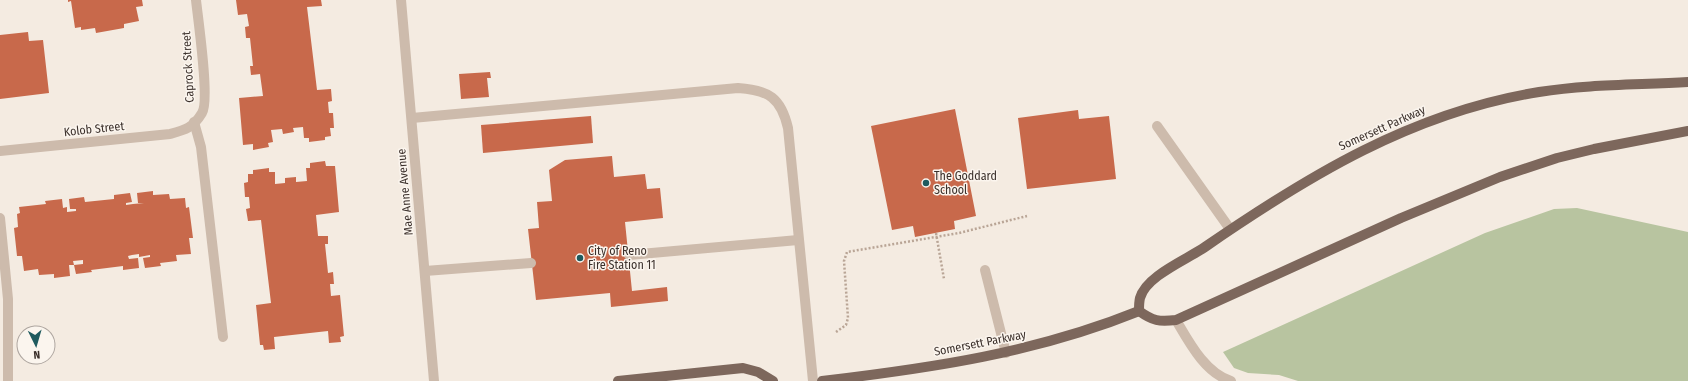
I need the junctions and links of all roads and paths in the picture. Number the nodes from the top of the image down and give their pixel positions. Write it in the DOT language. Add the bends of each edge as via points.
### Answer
graph roads {
  1 [pos="196,0"];
  2 [pos="401,0"];
  3 [pos="1688,82"];
  4 [pos="412,118"];
  5 [pos="192,125"];
  6 [pos="1157,126"];
  7 [pos="1688,130"];
  8 [pos="0,151"];
  9 [pos="1027,216"];
  10 [pos="0,218"];
  11 [pos="1230,229"];
  12 [pos="936,233"];
  13 [pos="936,238"];
  14 [pos="798,240"];
  15 [pos="629,255"];
  16 [pos="531,263"];
  17 [pos="985,270"];
  18 [pos="425,271"];
  19 [pos="944,279"];
  20 [pos="1139,311"];
  21 [pos="1176,320"];
  22 [pos="836,332"];
  23 [pos="223,337"];
  24 [pos="1006,352"];
  25 [pos="8,381"];
  26 [pos="434,381"];
  27 [pos="618,381"];
  28 [pos="773,381"];
  29 [pos="813,381"];
  30 [pos="822,381"];
  31 [pos="1231,381"];
  1 -- 5 [label="street, Caprock Street" via="204,90 203,112"];
  2 -- 4 [label="street, Mae Anne Avenue"];
  3 -- 11 [label="main road, Somersett Parkway" via="1595,86 1540,92 1433,120 1350,156 1308,179"];
  4 -- 14 [label="street" via="738,88 770,94 779,103 788,128"];
  4 -- 18 [label="street, Mae Anne Avenue"];
  5 -- 8 [label="street, Kolob Street" via="170,134"];
  5 -- 23 [label="street" via="201,148"];
  6 -- 11 [label="street"];
  7 -- 21 [label="main road" via="1557,158 1500,177 1401,218"];
  9 -- 13 [label="path"];
  10 -- 25 [label="street" via="8,298"];
  11 -- 20 [label="main road, Somersett Parkway" via="1155,278 1140,298"];
  12 -- 13 [label="path"];
  13 -- 19 [label="path"];
  13 -- 22 [label="path" via="847,252 844,261 848,318 846,325"];
  14 -- 15 [label="street"];
  14 -- 29 [label="street"];
  16 -- 18 [label="street"];
  17 -- 24 [label="street"];
  18 -- 26 [label="street, Mae Anne Avenue"];
  20 -- 21 [label="main road" via="1160,322"];
  20 -- 24 [label="main road, Somersett Parkway" via="1076,334"];
  21 -- 31 [label="street" via="1214,373"];
  24 -- 30 [label="main road, Somersett Parkway" via="922,368"];
  27 -- 28 [label="main road" via="743,368 758,372"];
}
